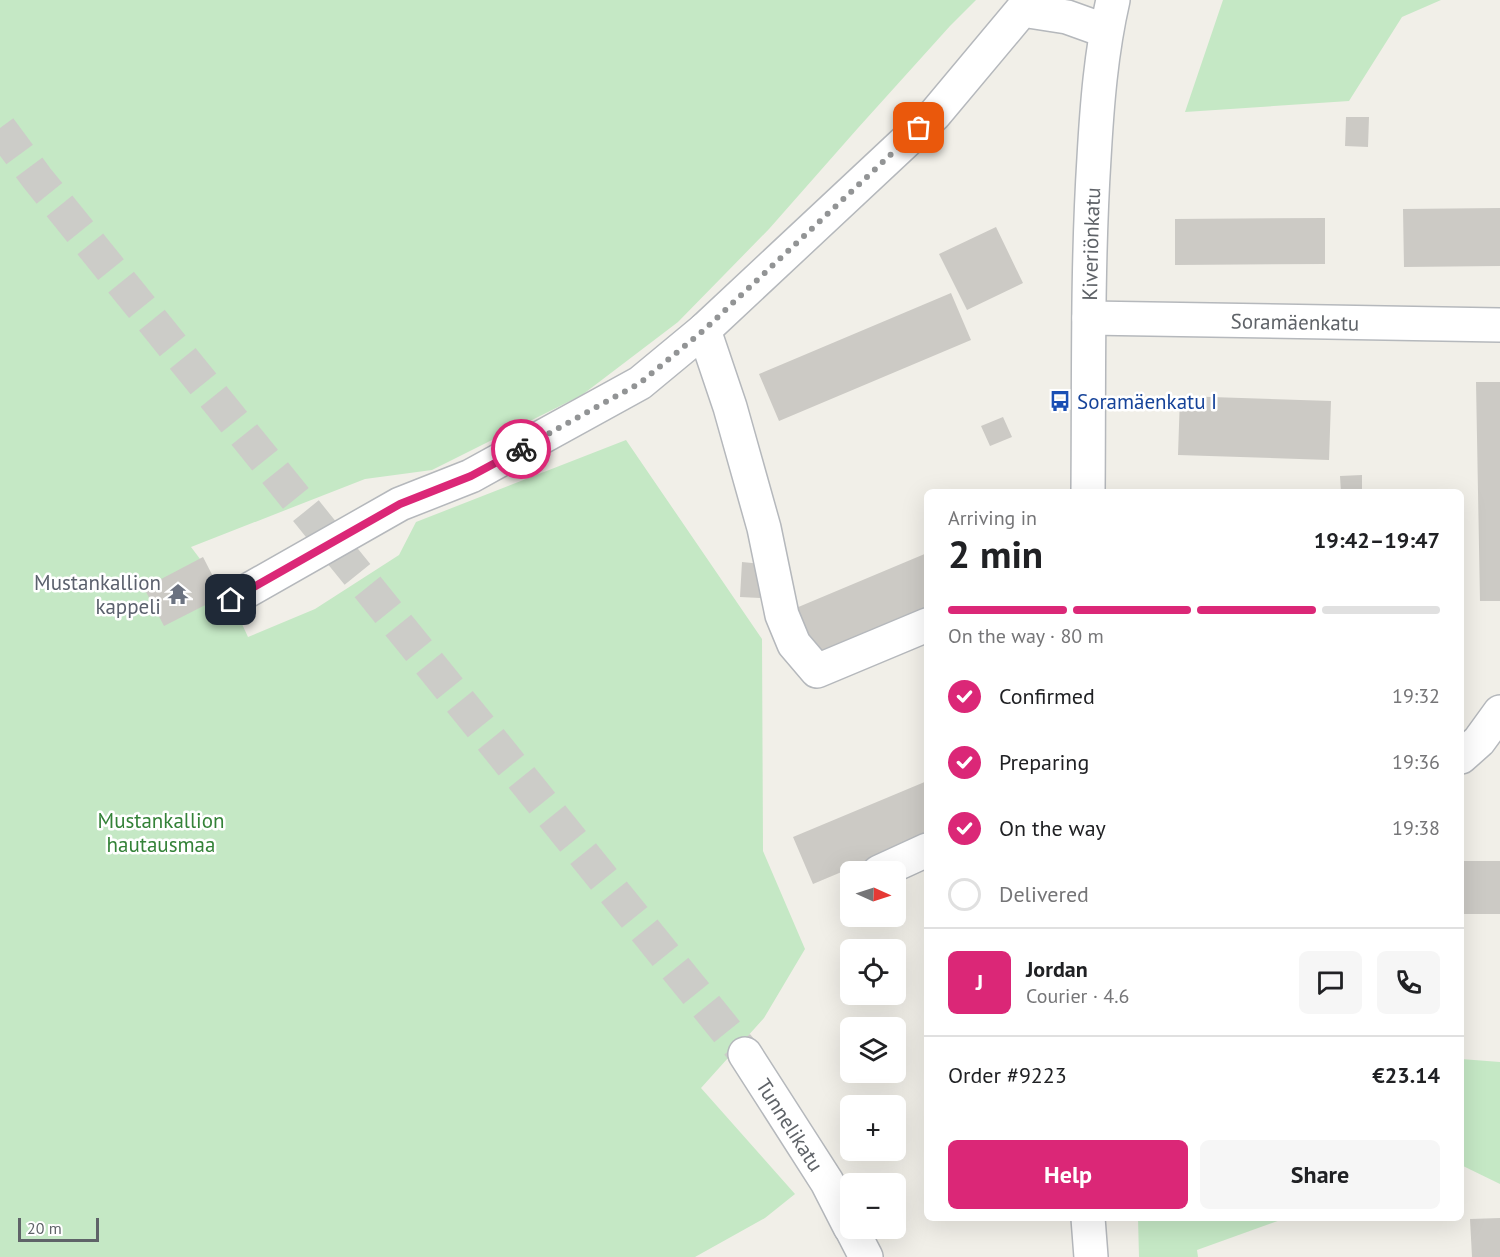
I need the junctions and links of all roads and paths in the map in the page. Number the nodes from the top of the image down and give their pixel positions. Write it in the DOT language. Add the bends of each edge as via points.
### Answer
graph roads {
  1 [pos="1027,5"];
  2 [pos="1110,15"];
  3 [pos="1089,318"];
  4 [pos="1500,325"];
  5 [pos="704,330"];
  6 [pos="1088,489"];
  7 [pos="231,600"];
  8 [pos="924,626"];
  9 [pos="1500,712"];
  10 [pos="1464,754"];
  11 [pos="924,851"];
  12 [pos="903,861"];
  13 [pos="745,1054"];
  14 [pos="840,1207"];
  15 [pos="1088,1221"];
  16 [pos="857,1239"];
  17 [pos="866,1257"];
  18 [pos="1091,1257"];
  1 -- 2 [label="street" via="1067,17"];
  1 -- 5 [label="street" via="934,114"];
  2 -- 3 [label="street, Kiveriönkatu" via="1097,103"];
  3 -- 4 [label="street, Soramäenkatu"];
  3 -- 6 [label="street, Kiveriönkatu"];
  5 -- 7 [label="street" via="640,383 601,406 471,476 400,504"];
  5 -- 8 [label="street" via="730,407 764,528 782,615 794,644 817,671"];
  9 -- 10 [label="street"];
  11 -- 12 [label="street"];
  13 -- 14 [label="street, Tunnelikatu"];
  15 -- 18 [label="street"];
  16 -- 17 [label="street, Tunnelikatu"];
}
